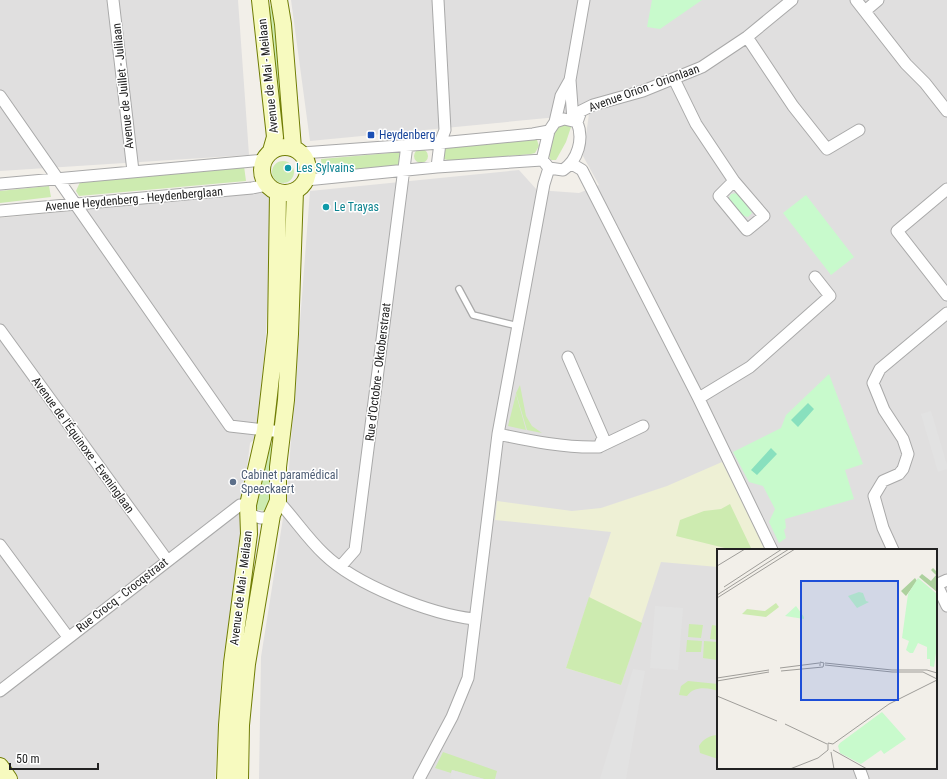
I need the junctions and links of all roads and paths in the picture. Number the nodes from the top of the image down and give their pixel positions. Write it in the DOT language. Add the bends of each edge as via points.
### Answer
graph roads {
  1 [pos="113,0"];
  2 [pos="261,0"];
  3 [pos="279,0"];
  4 [pos="438,0"];
  5 [pos="584,0"];
  6 [pos="792,0"];
  7 [pos="856,0"];
  8 [pos="878,0"];
  9 [pos="865,11"];
  10 [pos="747,37"];
  11 [pos="674,79"];
  12 [pos="570,80"];
  13 [pos="0,96"];
  14 [pos="947,111"];
  15 [pos="575,121"];
  16 [pos="552,127"];
  17 [pos="859,130"];
  18 [pos="440,143"];
  19 [pos="407,145"];
  20 [pos="298,151"];
  21 [pos="268,155"];
  22 [pos="546,164"];
  23 [pos="572,164"];
  24 [pos="437,167"];
  25 [pos="133,171"];
  26 [pos="404,172"];
  27 [pos="57,179"];
  28 [pos="734,182"];
  29 [pos="0,184"];
  30 [pos="301,186"];
  31 [pos="272,188"];
  32 [pos="947,188"];
  33 [pos="75,204"];
  34 [pos="0,212"];
  35 [pos="815,277"];
  36 [pos="459,290"];
  37 [pos="947,295"];
  38 [pos="947,313"];
  39 [pos="518,326"];
  40 [pos="0,330"];
  41 [pos="283,333"];
  42 [pos="568,357"];
  43 [pos="699,398"];
  44 [pos="643,426"];
  45 [pos="265,430"];
  46 [pos="282,432"];
  47 [pos="498,434"];
  48 [pos="599,447"];
  49 [pos="275,508"];
  50 [pos="248,509"];
  51 [pos="0,545"];
  52 [pos="772,549"];
  53 [pos="893,549"];
  54 [pos="167,560"];
  55 [pos="340,567"];
  56 [pos="940,583"];
  57 [pos="947,606"];
  58 [pos="474,619"];
  59 [pos="68,637"];
  60 [pos="0,691"];
  61 [pos="234,725"];
  62 [pos="0,766"];
  63 [pos="859,769"];
  64 [pos="423,778"];
  65 [pos="8,779"];
  66 [pos="225,779"];
  67 [pos="240,779"];
  68 [pos="863,779"];
  1 -- 25 [label="street, Avenue de Juillet - Julilaan"];
  2 -- 21 [label="street, Avenue de Mai - Meilaan" via="275,137"];
  3 -- 20 [label="street, Avenue de Mai - Meilaan"];
  4 -- 18 [label="street" via="445,130"];
  5 -- 12 [label="street"];
  6 -- 10 [label="street, Avenue Orion - Orionlaan"];
  7 -- 9 [label="street"];
  8 -- 9 [label="street"];
  9 -- 14 [label="street"];
  10 -- 11 [label="street, Avenue Orion - Orionlaan" via="702,67"];
  10 -- 17 [label="street" via="793,106 827,149"];
  11 -- 15 [label="street, Avenue Orion - Orionlaan" via="581,111"];
  11 -- 28 [label="street" via="696,124"];
  12 -- 15 [label="street"];
  12 -- 16 [label="street" via="561,96"];
  13 -- 27 [label="street"];
  15 -- 16 [label="street" via="564,119"];
  15 -- 23 [label="street" via="581,130"];
  16 -- 18 [label="street" via="533,134"];
  16 -- 22 [label="street"];
  18 -- 19 [label="street"];
  18 -- 24 [label="street"];
  19 -- 20 [label="street"];
  19 -- 26 [label="street, Rue d'Octobre - Oktoberstraat"];
  20 -- 21 [label="street, Avenue de Mai - Meilaan" via="280,147"];
  20 -- 30 [label="street, Avenue de Mai - Meilaan" via="309,169"];
  21 -- 25 [label="street"];
  21 -- 31 [label="street, Avenue de Mai - Meilaan" via="262,175"];
  22 -- 23 [label="street" via="563,170"];
  22 -- 24 [label="street"];
  22 -- 39 [label="street"];
  23 -- 43 [label="street" via="582,170"];
  24 -- 26 [label="street"];
  25 -- 27 [label="street"];
  26 -- 30 [label="street"];
  26 -- 55 [label="street, Rue d'Octobre - Oktoberstraat" via="355,550"];
  27 -- 29 [label="street"];
  27 -- 33 [label="street"];
  30 -- 31 [label="street" via="290,193"];
  30 -- 41 [label="street, Avenue de Mai - Meilaan"];
  31 -- 33 [label="street, Avenue Heydenberg - Heydenberglaan"];
  31 -- 41 [label="street, Avenue de Mai - Meilaan"];
  32 -- 37 [label="street" via="897,231"];
  33 -- 34 [label="street, Avenue Heydenberg - Heydenberglaan"];
  33 -- 45 [label="street" via="230,426"];
  35 -- 43 [label="street" via="830,296 750,367"];
  36 -- 39 [label="lane" via="473,315"];
  38 -- 53 [label="street" via="880,369 873,383 884,410 903,439 908,454 899,474 883,481 874,496 883,528"];
  39 -- 47 [label="street"];
  40 -- 54 [label="street, Avenue de l'Équinoxe - Eveninglaan"];
  41 -- 45 [label="street, Avenue de Mai - Meilaan"];
  41 -- 46 [label="street, Avenue de Mai - Meilaan"];
  42 -- 48 [label="street" via="603,437"];
  43 -- 52 [label="street"];
  44 -- 48 [label="street"];
  45 -- 46 [label="street"];
  45 -- 50 [label="street, Avenue de Mai - Meilaan"];
  46 -- 49 [label="street, Avenue de Mai - Meilaan"];
  47 -- 48 [label="street" via="529,441"];
  47 -- 58 [label="street"];
  49 -- 50 [label="street" via="265,519 256,518"];
  49 -- 55 [label="street"];
  49 -- 61 [label="street, Avenue de Mai - Meilaan"];
  50 -- 54 [label="street, Rue Crocq - Crocqstraat" via="240,505"];
  50 -- 61 [label="street, Avenue de Mai - Meilaan" via="249,534 232,663"];
  51 -- 59 [label="street"];
  54 -- 59 [label="street, Rue Crocq - Crocqstraat"];
  55 -- 58 [label="street" via="388,594"];
  56 -- 57 [label="street"];
  58 -- 64 [label="street" via="468,678"];
  59 -- 60 [label="street, Rue Crocq - Crocqstraat"];
  61 -- 66 [label="street, Avenue de Mai - Meilaan"];
  61 -- 67 [label="street, Avenue de Mai - Meilaan"];
  62 -- 65 [label="street"];
  63 -- 68 [label="street"];
}
